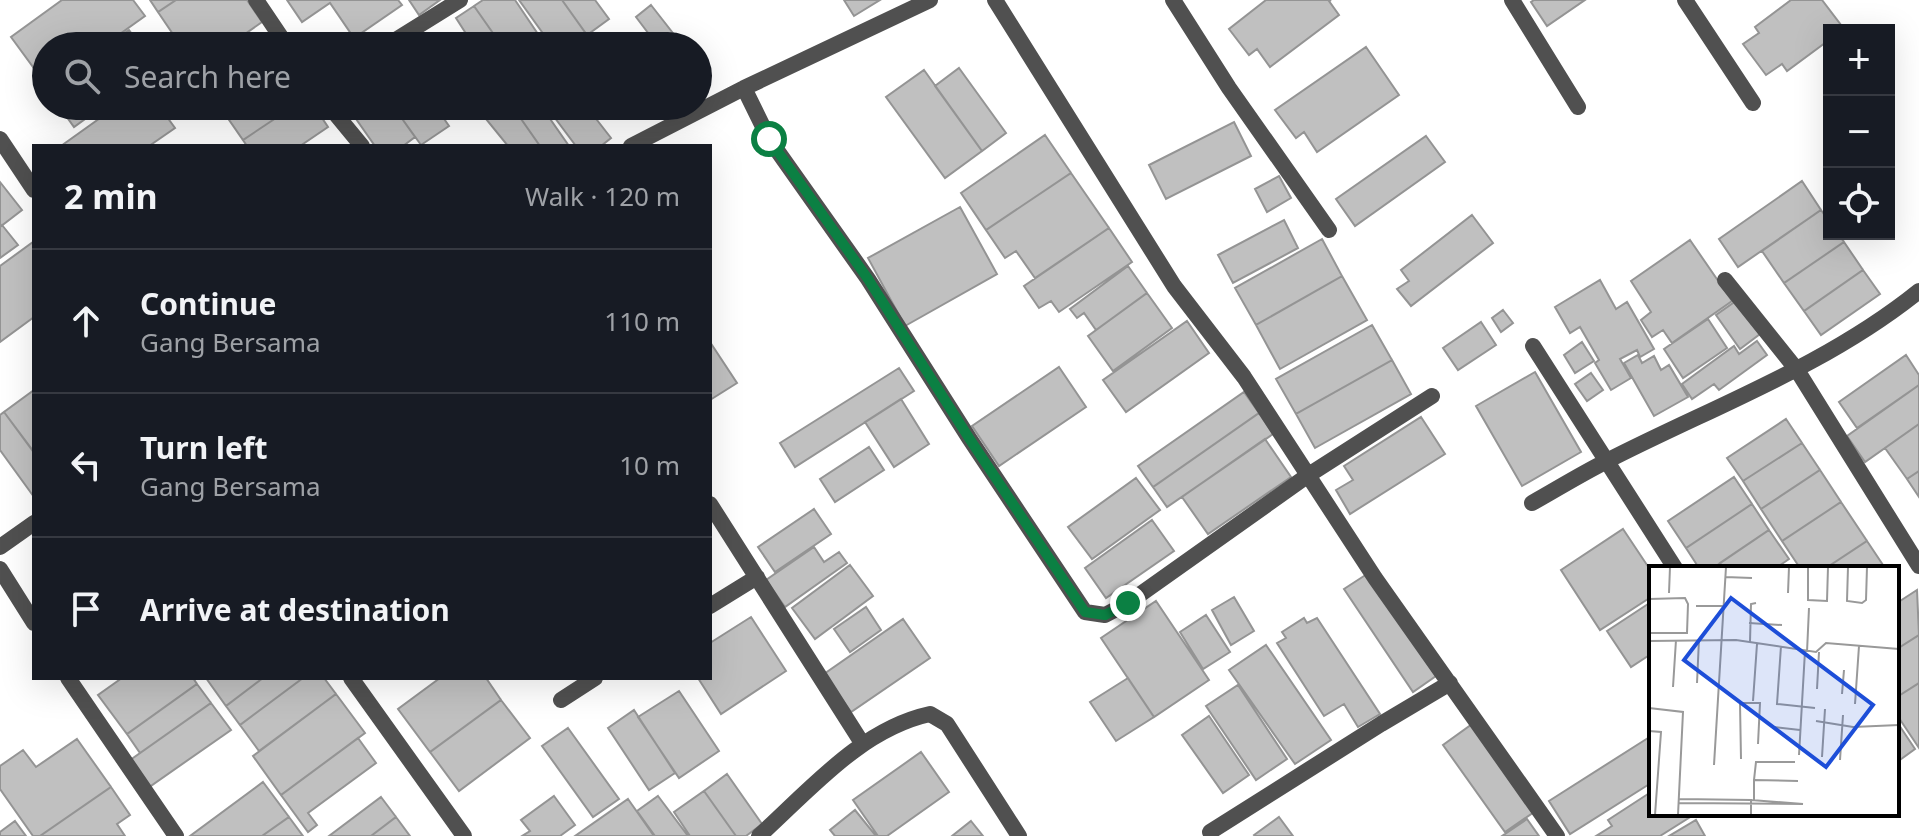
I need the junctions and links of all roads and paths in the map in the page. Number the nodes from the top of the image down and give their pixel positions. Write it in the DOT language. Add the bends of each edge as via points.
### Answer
graph roads {
  1 [pos="256,0"];
  2 [pos="460,0"];
  3 [pos="930,0"];
  4 [pos="995,0"];
  5 [pos="1173,0"];
  6 [pos="1512,0"];
  7 [pos="1685,0"];
  8 [pos="278,32"];
  9 [pos="409,32"];
  10 [pos="744,88"];
  11 [pos="1753,103"];
  12 [pos="712,104"];
  13 [pos="1578,107"];
  14 [pos="341,120"];
  15 [pos="682,120"];
  16 [pos="0,139"];
  17 [pos="360,144"];
  18 [pos="635,144"];
  19 [pos="32,187"];
  20 [pos="1329,230"];
  21 [pos="1725,280"];
  22 [pos="1919,291"];
  23 [pos="1533,346"];
  24 [pos="1797,370"];
  25 [pos="1432,396"];
  26 [pos="1606,461"];
  27 [pos="1307,476"];
  28 [pos="1532,503"];
  29 [pos="712,507"];
  30 [pos="32,524"];
  31 [pos="0,547"];
  32 [pos="1674,566"];
  33 [pos="1919,566"];
  34 [pos="0,569"];
  35 [pos="757,577"];
  36 [pos="712,605"];
  37 [pos="32,620"];
  38 [pos="69,680"];
  39 [pos="352,680"];
  40 [pos="592,680"];
  41 [pos="1450,683"];
  42 [pos="561,700"];
  43 [pos="862,743"];
  44 [pos="1210,832"];
  45 [pos="176,836"];
  46 [pos="464,836"];
  47 [pos="759,836"];
  48 [pos="1019,836"];
  49 [pos="1557,836"];
  1 -- 8 [label="street"];
  2 -- 9 [label="street"];
  3 -- 10 [label="street"];
  4 -- 27 [label="street" via="1174,286 1244,377"];
  5 -- 20 [label="street"];
  6 -- 13 [label="street"];
  7 -- 11 [label="street"];
  10 -- 12 [label="street"];
  10 -- 27 [label="street" via="769,139 868,279 1085,612 1105,615 1128,603"];
  14 -- 17 [label="street"];
  15 -- 18 [label="street"];
  16 -- 19 [label="street"];
  21 -- 24 [label="street"];
  22 -- 24 [label="street" via="1884,320"];
  23 -- 26 [label="street"];
  24 -- 26 [label="street"];
  24 -- 33 [label="street"];
  25 -- 27 [label="street"];
  26 -- 28 [label="street"];
  26 -- 32 [label="street"];
  27 -- 41 [label="street"];
  29 -- 35 [label="street"];
  30 -- 31 [label="street"];
  34 -- 37 [label="street"];
  35 -- 36 [label="street"];
  35 -- 43 [label="street"];
  38 -- 45 [label="street"];
  39 -- 46 [label="street"];
  40 -- 42 [label="street"];
  41 -- 44 [label="street"];
  41 -- 49 [label="street"];
  43 -- 47 [label="street"];
  43 -- 48 [label="street" via="912,717 930,714 947,724"];
}
